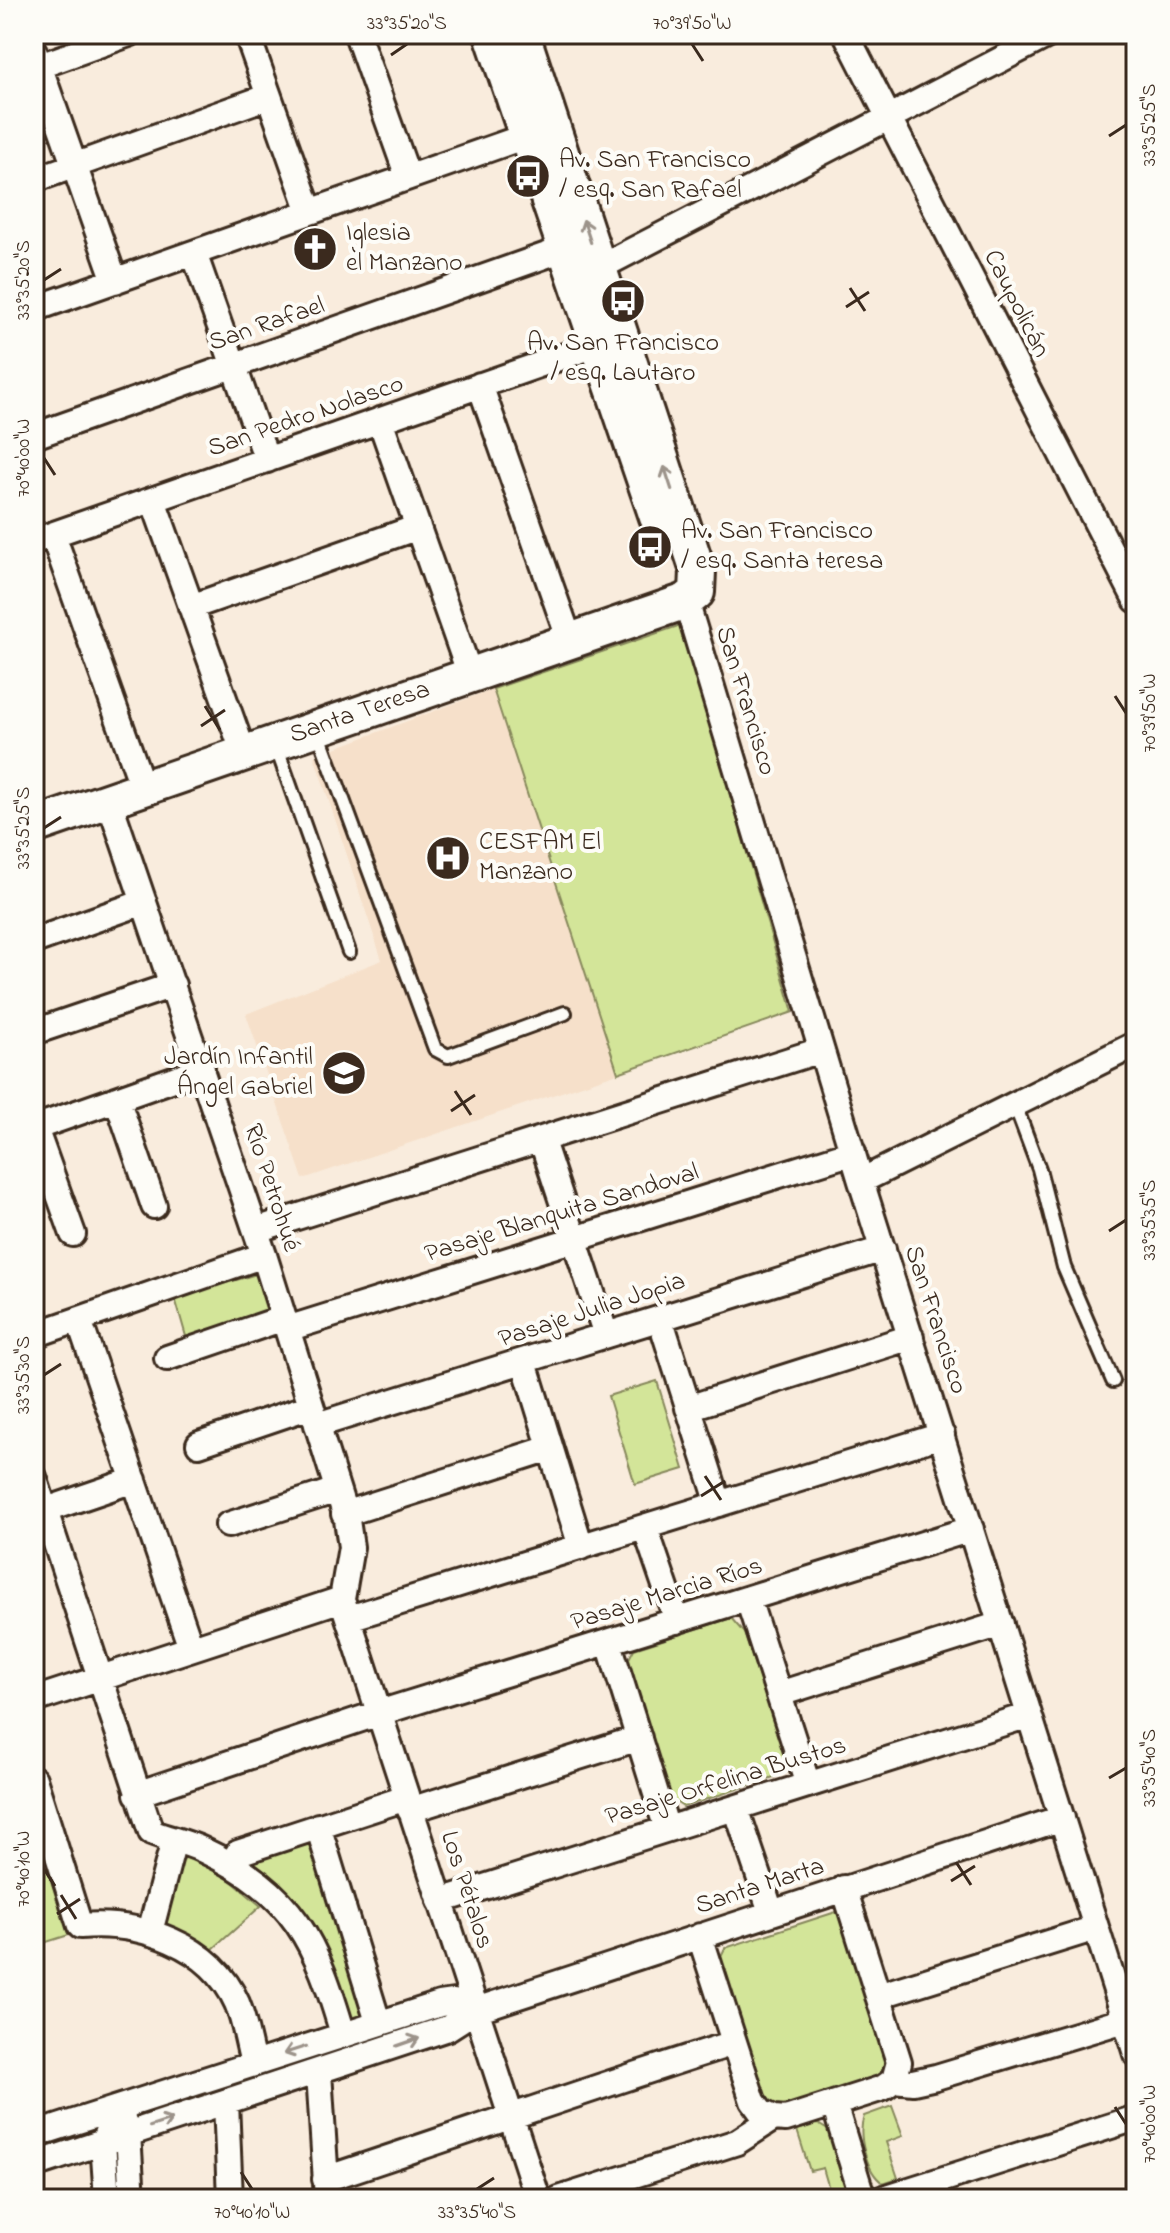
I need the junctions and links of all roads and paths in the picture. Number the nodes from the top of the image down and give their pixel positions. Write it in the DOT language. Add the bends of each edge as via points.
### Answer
graph roads {
  1 [pos="129,34"];
  2 [pos="247,34"];
  3 [pos="357,34"];
  4 [pos="492,34"];
  5 [pos="522,34"];
  6 [pos="846,34"];
  7 [pos="1050,34"];
  8 [pos="36,62"];
  9 [pos="269,96"];
  10 [pos="888,116"];
  11 [pos="526,136"];
  12 [pos="74,165"];
  13 [pos="408,177"];
  14 [pos="34,180"];
  15 [pos="310,212"];
  16 [pos="194,253"];
  17 [pos="579,266"];
  18 [pos="115,281"];
  19 [pos="34,309"];
  20 [pos="596,345"];
  21 [pos="234,366"];
  22 [pos="480,385"];
  23 [pos="380,420"];
  24 [pos="34,436"];
  25 [pos="267,460"];
  26 [pos="153,500"];
  27 [pos="418,527"];
  28 [pos="44,538"];
  29 [pos="1136,600"];
  30 [pos="686,601"];
  31 [pos="191,607"];
  32 [pos="570,641"];
  33 [pos="470,675"];
  34 [pos="317,728"];
  35 [pos="259,748"];
  36 [pos="143,788"];
  37 [pos="109,800"];
  38 [pos="34,826"];
  39 [pos="144,902"];
  40 [pos="34,941"];
  41 [pos="349,952"];
  42 [pos="173,985"];
  43 [pos="565,1013"];
  44 [pos="34,1032"];
  45 [pos="1136,1044"];
  46 [pos="821,1050"];
  47 [pos="202,1069"];
  48 [pos="117,1099"];
  49 [pos="1015,1105"];
  50 [pos="34,1128"];
  51 [pos="542,1141"];
  52 [pos="853,1152"];
  53 [pos="861,1181"];
  54 [pos="154,1206"];
  55 [pos="256,1230"];
  56 [pos="73,1234"];
  57 [pos="574,1239"];
  58 [pos="883,1249"];
  59 [pos="264,1255"];
  60 [pos="660,1318"];
  61 [pos="79,1320"];
  62 [pos="285,1323"];
  63 [pos="34,1335"];
  64 [pos="606,1335"];
  65 [pos="911,1337"];
  66 [pos="167,1358"];
  67 [pos="524,1362"];
  68 [pos="1113,1381"];
  69 [pos="688,1408"];
  70 [pos="314,1416"];
  71 [pos="942,1435"];
  72 [pos="199,1444"];
  73 [pos="550,1448"];
  74 [pos="34,1477"];
  75 [pos="134,1480"];
  76 [pos="337,1490"];
  77 [pos="719,1504"];
  78 [pos="40,1512"];
  79 [pos="344,1514"];
  80 [pos="228,1525"];
  81 [pos="645,1527"];
  82 [pos="971,1529"];
  83 [pos="581,1547"];
  84 [pos="748,1599"];
  85 [pos="345,1608"];
  86 [pos="677,1621"];
  87 [pos="1001,1624"];
  88 [pos="609,1643"];
  89 [pos="191,1648"];
  90 [pos="97,1679"];
  91 [pos="779,1694"];
  92 [pos="34,1700"];
  93 [pos="379,1713"];
  94 [pos="1029,1715"];
  95 [pos="639,1738"];
  96 [pos="34,1779"];
  97 [pos="808,1785"];
  98 [pos="137,1794"];
  99 [pos="408,1804"];
  100 [pos="736,1808"];
  101 [pos="1062,1818"];
  102 [pos="318,1826"];
  103 [pos="667,1829"];
  104 [pos="174,1840"];
  105 [pos="232,1865"];
  106 [pos="844,1888"];
  107 [pos="440,1901"];
  108 [pos="771,1912"];
  109 [pos="1096,1928"];
  110 [pos="150,1932"];
  111 [pos="700,1936"];
  112 [pos="878,1996"];
  113 [pos="476,2010"];
  114 [pos="1125,2020"];
  115 [pos="378,2022"];
  116 [pos="343,2034"];
  117 [pos="734,2043"];
  118 [pos="1136,2054"];
  119 [pos="253,2063"];
  120 [pos="319,2072"];
  121 [pos="894,2080"];
  122 [pos="226,2102"];
  123 [pos="834,2104"];
  124 [pos="118,2107"];
  125 [pos="511,2117"];
  126 [pos="774,2118"];
  127 [pos="1136,2118"];
  128 [pos="128,2133"];
  129 [pos="34,2135"];
  130 [pos="103,2142"];
  131 [pos="34,2165"];
  132 [pos="326,2189"];
  133 [pos="930,2192"];
  134 [pos="107,2199"];
  135 [pos="132,2199"];
  136 [pos="230,2199"];
  137 [pos="538,2199"];
  138 [pos="559,2199"];
  139 [pos="863,2199"];
  140 [pos="881,2199"];
  1 -- 8 [label="street"];
  2 -- 9 [label="street"];
  3 -- 13 [label="street"];
  4 -- 11 [label="street"];
  17 -- 5 [label="street, one-way"];
  6 -- 10 [label="street, Caupolicán"];
  7 -- 10 [label="street, San Rafael"];
  8 -- 12 [label="street"];
  9 -- 12 [label="street"];
  9 -- 15 [label="street"];
  10 -- 17 [label="street, San Rafael"];
  10 -- 29 [label="street, Caupolicán"];
  11 -- 13 [label="street"];
  11 -- 17 [label="street"];
  12 -- 14 [label="street"];
  12 -- 18 [label="street"];
  13 -- 15 [label="street"];
  15 -- 16 [label="street"];
  16 -- 18 [label="street"];
  16 -- 21 [label="street"];
  17 -- 20 [label="street"];
  17 -- 21 [label="street, San Rafael"];
  30 -- 17 [label="street, one-way" via="697,592 698,571"];
  18 -- 19 [label="street"];
  20 -- 22 [label="street, San Pedro Nolasco"];
  20 -- 30 [label="street"];
  21 -- 24 [label="street, San Rafael"];
  21 -- 25 [label="street"];
  22 -- 23 [label="street, San Pedro Nolasco"];
  22 -- 32 [label="street"];
  23 -- 25 [label="street, San Pedro Nolasco"];
  23 -- 27 [label="street"];
  25 -- 26 [label="street, San Pedro Nolasco"];
  26 -- 28 [label="street, San Pedro Nolasco"];
  26 -- 31 [label="street"];
  27 -- 31 [label="street"];
  27 -- 33 [label="street"];
  28 -- 36 [label="street"];
  30 -- 32 [label="street, Santa Teresa"];
  30 -- 46 [label="street, San Francisco"];
  31 -- 35 [label="street"];
  32 -- 33 [label="street, Santa Teresa"];
  33 -- 34 [label="street, Santa Teresa"];
  34 -- 35 [label="street, Santa Teresa"];
  34 -- 43 [label="lane" via="435,1049 448,1056"];
  35 -- 36 [label="street, Santa Teresa"];
  35 -- 41 [label="lane"];
  36 -- 37 [label="street, Santa Teresa"];
  37 -- 38 [label="street, Santa Teresa"];
  37 -- 39 [label="street, Río Petrohué"];
  39 -- 40 [label="street"];
  39 -- 42 [label="street, Río Petrohué"];
  42 -- 44 [label="street"];
  42 -- 47 [label="street, Río Petrohué"];
  45 -- 49 [label="street"];
  46 -- 51 [label="street"];
  46 -- 52 [label="street, San Francisco"];
  47 -- 48 [label="street"];
  47 -- 55 [label="street, Río Petrohué"];
  48 -- 50 [label="street"];
  48 -- 54 [label="street"];
  49 -- 53 [label="street"];
  49 -- 68 [label="lane" via="1039,1169 1064,1267"];
  50 -- 56 [label="street"];
  51 -- 55 [label="street"];
  51 -- 57 [label="street"];
  52 -- 53 [label="street, San Francisco"];
  52 -- 57 [label="street, Pasaje Blanquita Sandoval"];
  53 -- 58 [label="street, San Francisco"];
  55 -- 59 [label="street, Río Petrohué"];
  57 -- 62 [label="street, Pasaje Blanquita Sandoval"];
  57 -- 64 [label="street"];
  58 -- 60 [label="street, Pasaje Julia Jopia"];
  58 -- 65 [label="street, San Francisco"];
  59 -- 61 [label="street"];
  59 -- 62 [label="street, Río Petrohué"];
  60 -- 64 [label="street, Pasaje Julia Jopia"];
  60 -- 69 [label="street"];
  61 -- 63 [label="street"];
  61 -- 75 [label="street"];
  62 -- 66 [label="street, Pasaje Blanquita Sandoval"];
  62 -- 70 [label="street, Río Petrohué"];
  64 -- 67 [label="street, Pasaje Julia Jopia"];
  65 -- 69 [label="street"];
  65 -- 71 [label="street, San Francisco"];
  67 -- 70 [label="street, Pasaje Julia Jopia"];
  67 -- 73 [label="street"];
  69 -- 77 [label="street"];
  70 -- 72 [label="street, Pasaje Julia Jopia"];
  70 -- 76 [label="street, Río Petrohué"];
  71 -- 77 [label="street"];
  71 -- 82 [label="street, San Francisco"];
  73 -- 79 [label="street"];
  73 -- 83 [label="street"];
  74 -- 78 [label="street"];
  75 -- 78 [label="street"];
  75 -- 89 [label="street"];
  76 -- 79 [label="street, Río Petrohué"];
  76 -- 80 [label="street"];
  77 -- 81 [label="street"];
  78 -- 90 [label="street"];
  79 -- 85 [label="street, Río Petrohué" via="351,1547"];
  81 -- 83 [label="street"];
  81 -- 86 [label="street"];
  82 -- 84 [label="street, Pasaje Marcia Ríos"];
  82 -- 87 [label="street, San Francisco"];
  83 -- 85 [label="street"];
  84 -- 86 [label="street, Pasaje Marcia Ríos"];
  84 -- 91 [label="street"];
  85 -- 89 [label="street"];
  85 -- 93 [label="street, Los Pétalos"];
  86 -- 88 [label="street, Pasaje Marcia Ríos"];
  87 -- 91 [label="street"];
  87 -- 94 [label="street, San Francisco"];
  88 -- 93 [label="street, Pasaje Marcia Ríos"];
  88 -- 95 [label="street"];
  89 -- 90 [label="street"];
  90 -- 92 [label="street"];
  90 -- 98 [label="street"];
  91 -- 97 [label="street"];
  93 -- 98 [label="street, Pasaje Marcia Ríos"];
  93 -- 99 [label="street, Los Pétalos"];
  94 -- 97 [label="street, Pasaje Orfelina Bustos"];
  94 -- 101 [label="street, San Francisco"];
  95 -- 99 [label="street"];
  95 -- 103 [label="street"];
  96 -- 110 [label="street" via="80,1926 116,1925"];
  97 -- 100 [label="street, Pasaje Orfelina Bustos"];
  98 -- 104 [label="street" via="151,1832"];
  99 -- 102 [label="street"];
  99 -- 107 [label="street, Los Pétalos"];
  100 -- 103 [label="street, Pasaje Orfelina Bustos"];
  100 -- 108 [label="street"];
  101 -- 106 [label="street, Santa Marta"];
  101 -- 109 [label="street, San Francisco"];
  102 -- 105 [label="street" via="238,1853"];
  102 -- 115 [label="street"];
  103 -- 107 [label="street, Pasaje Orfelina Bustos"];
  104 -- 105 [label="street"];
  104 -- 110 [label="street"];
  105 -- 116 [label="street" via="288,1910 307,1936 323,1966"];
  106 -- 108 [label="street, Santa Marta"];
  106 -- 112 [label="street"];
  107 -- 113 [label="street, Los Pétalos"];
  108 -- 111 [label="street, Santa Marta"];
  109 -- 112 [label="street"];
  109 -- 114 [label="street, San Francisco"];
  110 -- 119 [label="street" via="188,1950 220,1978 237,2004"];
  111 -- 113 [label="street, Santa Marta"];
  111 -- 117 [label="street"];
  112 -- 121 [label="street" via="899,2062"];
  113 -- 115 [label="street, Santa Marta" via="454,2002"];
  120 -- 113 [label="street, Santa Marta, one-way" via="448,2028"];
  113 -- 125 [label="street, Los Pétalos"];
  114 -- 118 [label="street, San Francisco"];
  114 -- 121 [label="street" via="936,2077"];
  115 -- 116 [label="street, Santa Marta"];
  116 -- 119 [label="street, Santa Marta, one-way"];
  117 -- 125 [label="street"];
  117 -- 126 [label="street" via="753,2101"];
  119 -- 124 [label="street, Santa Marta"];
  120 -- 122 [label="street, Santa Marta"];
  120 -- 132 [label="street"];
  121 -- 123 [label="street"];
  128 -- 122 [label="street, Santa Marta, one-way"];
  122 -- 136 [label="street"];
  123 -- 126 [label="street"];
  123 -- 139 [label="street"];
  124 -- 128 [label="street"];
  124 -- 129 [label="street, Santa Marta"];
  124 -- 130 [label="street"];
  125 -- 132 [label="street"];
  125 -- 137 [label="street, Los Pétalos"];
  126 -- 138 [label="street" via="737,2142"];
  127 -- 133 [label="street"];
  128 -- 130 [label="street, Santa Marta"];
  128 -- 135 [label="street"];
  130 -- 131 [label="street, Santa Marta"];
  130 -- 134 [label="street"];
  133 -- 140 [label="street"];
}
